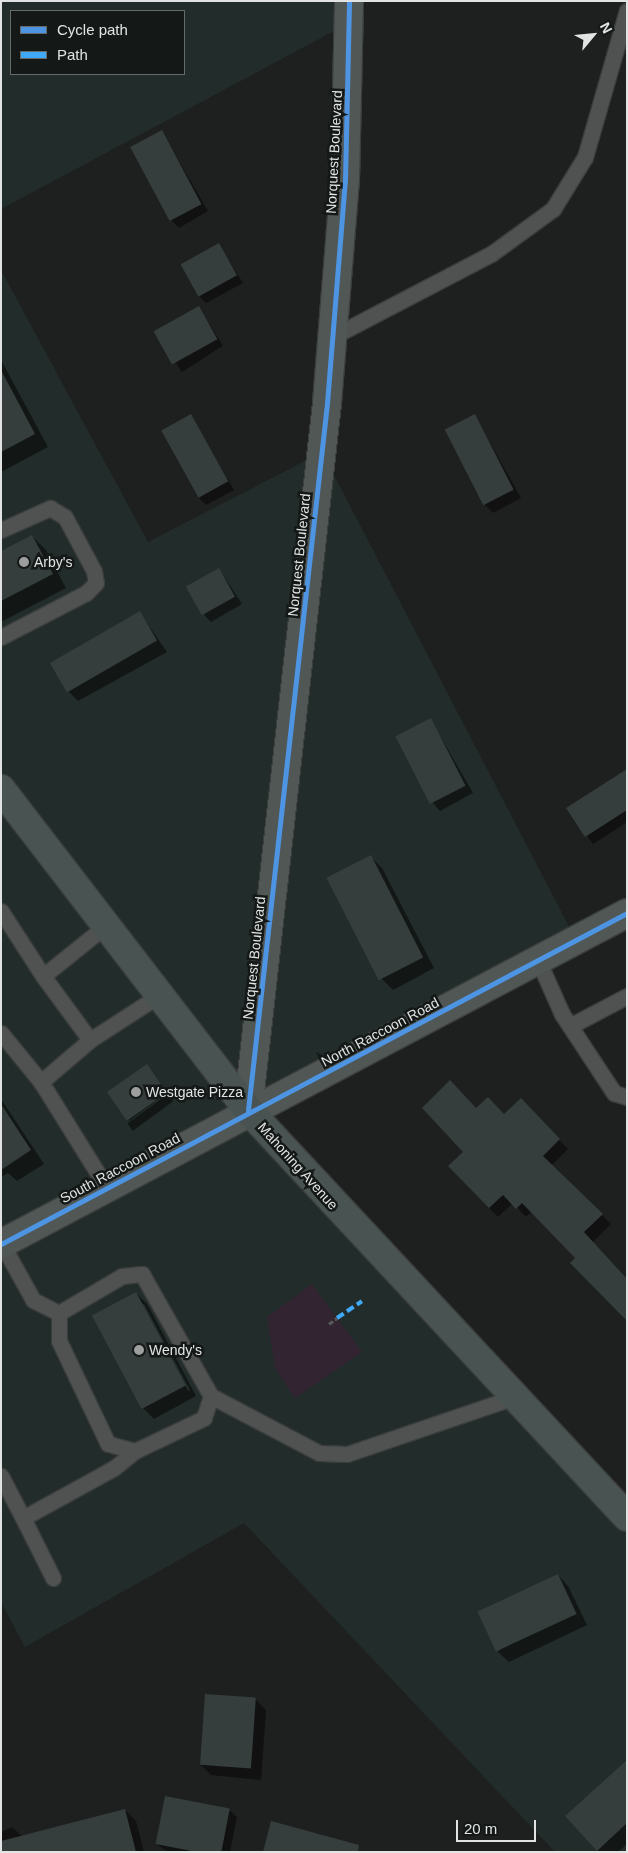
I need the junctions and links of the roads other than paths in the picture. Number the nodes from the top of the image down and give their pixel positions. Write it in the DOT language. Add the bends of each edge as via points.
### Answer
graph roads {
  1 [pos="349,1"];
  2 [pos="627,11"];
  3 [pos="332,337"];
  4 [pos="1,530"];
  5 [pos="1,637"];
  6 [pos="1,789"];
  7 [pos="1,911"];
  8 [pos="627,913"];
  9 [pos="104,927"];
  10 [pos="538,960"];
  11 [pos="43,976"];
  12 [pos="158,996"];
  13 [pos="627,996"];
  14 [pos="570,1026"];
  15 [pos="1,1033"];
  16 [pos="90,1040"];
  17 [pos="41,1082"];
  18 [pos="627,1097"];
  19 [pos="248,1110"];
  20 [pos="108,1188"];
  21 [pos="2,1244"];
  22 [pos="59,1313"];
  23 [pos="211,1396"];
  24 [pos="514,1397"];
  25 [pos="135,1451"];
  26 [pos="1,1476"];
  27 [pos="627,1517"];
  28 [pos="23,1518"];
  29 [pos="53,1578"];
  1 -- 3 [label="street, Norquest Boulevard" via="345,180"];
  2 -- 3 [label="lane" via="585,157 553,209 475,263"];
  3 -- 19 [label="street, Norquest Boulevard"];
  4 -- 5 [label="lane" via="50,508 64,517 94,571 96,583 86,593"];
  6 -- 9 [label="main road, Mahoning Avenue"];
  7 -- 11 [label="lane"];
  8 -- 10 [label="street, North Raccoon Road"];
  9 -- 11 [label="lane"];
  9 -- 12 [label="main road, Mahoning Avenue"];
  10 -- 14 [label="lane"];
  10 -- 19 [label="street, North Raccoon Road" via="345,1064"];
  11 -- 16 [label="lane"];
  12 -- 16 [label="lane"];
  12 -- 19 [label="main road, Mahoning Avenue"];
  13 -- 14 [label="lane"];
  14 -- 18 [label="lane" via="614,1093"];
  15 -- 17 [label="lane"];
  16 -- 17 [label="lane"];
  17 -- 20 [label="lane"];
  19 -- 20 [label="street, South Raccoon Road"];
  19 -- 24 [label="main road, Mahoning Avenue"];
  20 -- 21 [label="street, South Raccoon Road"];
  21 -- 22 [label="lane" via="33,1300"];
  22 -- 23 [label="lane" via="122,1276 142,1274"];
  22 -- 25 [label="lane" via="59,1341 108,1444"];
  23 -- 24 [label="lane" via="319,1453 347,1454"];
  23 -- 25 [label="lane" via="204,1418"];
  24 -- 27 [label="main road, Mahoning Avenue"];
  25 -- 28 [label="lane" via="114,1468"];
  26 -- 28 [label="lane"];
  28 -- 29 [label="lane"];
}
